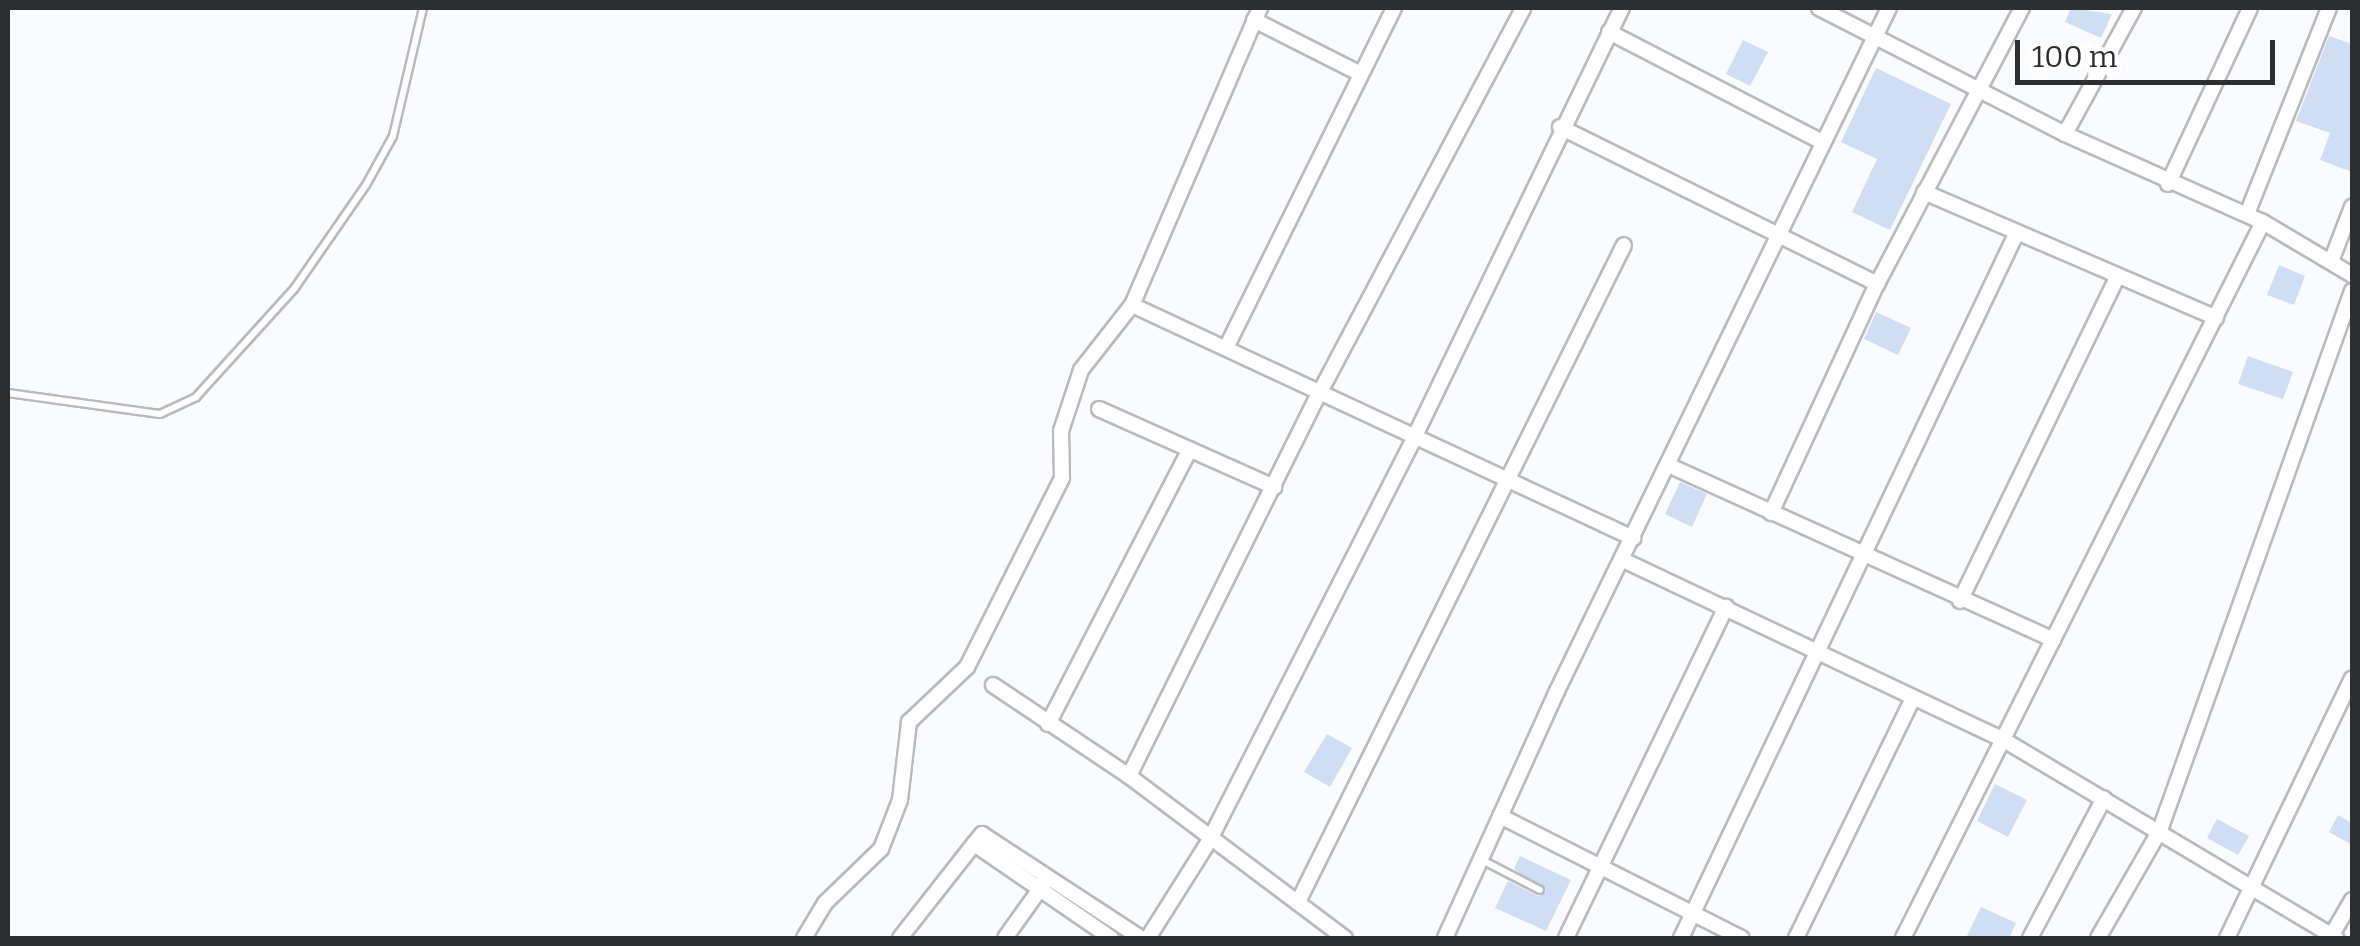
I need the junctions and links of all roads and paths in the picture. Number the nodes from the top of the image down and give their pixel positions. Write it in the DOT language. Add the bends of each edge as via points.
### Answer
graph roads {
  1 [pos="423,8"];
  2 [pos="1394,8"];
  3 [pos="1522,8"];
  4 [pos="1622,8"];
  5 [pos="1819,8"];
  6 [pos="1888,8"];
  7 [pos="2022,8"];
  8 [pos="2134,8"];
  9 [pos="2250,8"];
  10 [pos="2329,8"];
  11 [pos="1257,14"];
  12 [pos="1609,32"];
  13 [pos="1874,36"];
  14 [pos="1358,73"];
  15 [pos="1980,91"];
  16 [pos="1560,127"];
  17 [pos="2065,134"];
  18 [pos="1822,142"];
  19 [pos="2168,184"];
  20 [pos="1924,192"];
  21 [pos="2352,207"];
  22 [pos="2247,214"];
  23 [pos="2264,222"];
  24 [pos="2016,234"];
  25 [pos="1778,236"];
  26 [pos="1624,245"];
  27 [pos="2332,259"];
  28 [pos="2352,275"];
  29 [pos="2116,280"];
  30 [pos="1877,284"];
  31 [pos="2352,292"];
  32 [pos="1132,305"];
  33 [pos="2216,318"];
  34 [pos="1226,348"];
  35 [pos="1320,392"];
  36 [pos="8,393"];
  37 [pos="1099,409"];
  38 [pos="1414,438"];
  39 [pos="1190,449"];
  40 [pos="1668,465"];
  41 [pos="1508,481"];
  42 [pos="1274,487"];
  43 [pos="1771,513"];
  44 [pos="1633,538"];
  45 [pos="1863,556"];
  46 [pos="1623,560"];
  47 [pos="1960,601"];
  48 [pos="1726,607"];
  49 [pos="2053,640"];
  50 [pos="1817,652"];
  51 [pos="2352,678"];
  52 [pos="993,685"];
  53 [pos="1912,700"];
  54 [pos="1048,724"];
  55 [pos="2004,740"];
  56 [pos="1129,776"];
  57 [pos="2104,798"];
  58 [pos="1500,816"];
  59 [pos="2160,830"];
  60 [pos="1209,841"];
  61 [pos="1481,859"];
  62 [pos="1601,867"];
  63 [pos="1044,884"];
  64 [pos="1540,890"];
  65 [pos="2253,894"];
  66 [pos="2352,900"];
  67 [pos="1298,902"];
  68 [pos="1693,914"];
  69 [pos="1122,925"];
  70 [pos="804,938"];
  71 [pos="900,938"];
  72 [pos="1005,938"];
  73 [pos="1112,938"];
  74 [pos="1145,938"];
  75 [pos="1345,938"];
  76 [pos="1445,938"];
  77 [pos="1566,938"];
  78 [pos="1681,938"];
  79 [pos="1742,938"];
  80 [pos="1796,938"];
  81 [pos="1903,938"];
  82 [pos="2030,938"];
  83 [pos="2098,938"];
  84 [pos="2227,938"];
  85 [pos="2332,938"];
  1 -- 36 [label="lane" via="394,136 366,185 294,290 196,397 160,414"];
  2 -- 14 [label="street"];
  3 -- 35 [label="street"];
  4 -- 12 [label="street"];
  5 -- 13 [label="street"];
  6 -- 13 [label="street"];
  7 -- 15 [label="street"];
  8 -- 17 [label="street"];
  9 -- 19 [label="street"];
  10 -- 22 [label="street"];
  11 -- 14 [label="street"];
  11 -- 32 [label="street"];
  12 -- 16 [label="street"];
  12 -- 18 [label="street"];
  13 -- 15 [label="street"];
  13 -- 18 [label="street"];
  14 -- 34 [label="street"];
  15 -- 17 [label="street"];
  15 -- 20 [label="street"];
  16 -- 25 [label="street"];
  16 -- 38 [label="street"];
  17 -- 19 [label="street"];
  18 -- 25 [label="street"];
  19 -- 22 [label="street"];
  20 -- 24 [label="street"];
  20 -- 30 [label="street"];
  21 -- 27 [label="street"];
  22 -- 23 [label="street"];
  23 -- 27 [label="street"];
  23 -- 33 [label="street"];
  24 -- 29 [label="street"];
  24 -- 45 [label="street"];
  25 -- 30 [label="street"];
  25 -- 40 [label="street"];
  26 -- 41 [label="street"];
  27 -- 28 [label="street"];
  29 -- 33 [label="street"];
  29 -- 47 [label="street"];
  30 -- 43 [label="street"];
  31 -- 59 [label="street"];
  32 -- 34 [label="street"];
  32 -- 70 [label="street" via="1081,370 1061,431 1062,478 967,667 909,722 904,782 880,849 824,903"];
  33 -- 49 [label="street"];
  34 -- 35 [label="street"];
  35 -- 38 [label="street"];
  35 -- 42 [label="street"];
  37 -- 39 [label="street"];
  38 -- 41 [label="street"];
  38 -- 60 [label="street"];
  39 -- 42 [label="street"];
  39 -- 54 [label="street"];
  40 -- 43 [label="street"];
  40 -- 44 [label="street"];
  41 -- 44 [label="street"];
  41 -- 67 [label="street"];
  42 -- 56 [label="street"];
  43 -- 45 [label="street"];
  44 -- 46 [label="street"];
  45 -- 47 [label="street"];
  45 -- 50 [label="street"];
  46 -- 48 [label="street"];
  46 -- 58 [label="street"];
  47 -- 49 [label="street"];
  48 -- 50 [label="street"];
  48 -- 62 [label="street"];
  49 -- 55 [label="street"];
  50 -- 53 [label="street"];
  50 -- 68 [label="street"];
  51 -- 65 [label="street"];
  52 -- 54 [label="street"];
  53 -- 55 [label="street"];
  53 -- 80 [label="street"];
  54 -- 56 [label="street"];
  55 -- 57 [label="street"];
  55 -- 81 [label="street"];
  56 -- 60 [label="street"];
  57 -- 59 [label="street"];
  57 -- 82 [label="street"];
  58 -- 61 [label="street"];
  58 -- 62 [label="street"];
  59 -- 65 [label="street"];
  59 -- 83 [label="street"];
  60 -- 67 [label="street"];
  60 -- 74 [label="street"];
  61 -- 64 [label="lane"];
  61 -- 76 [label="street"];
  62 -- 68 [label="street"];
  62 -- 77 [label="street"];
  63 -- 69 [label="street"];
  63 -- 71 [label="street" via="982,834"];
  63 -- 72 [label="street"];
  63 -- 73 [label="street"];
  65 -- 84 [label="street"];
  65 -- 85 [label="street"];
  66 -- 85 [label="street"];
  67 -- 75 [label="street"];
  68 -- 78 [label="street"];
  68 -- 79 [label="street"];
  69 -- 73 [label="street"];
  69 -- 74 [label="street"];
}
